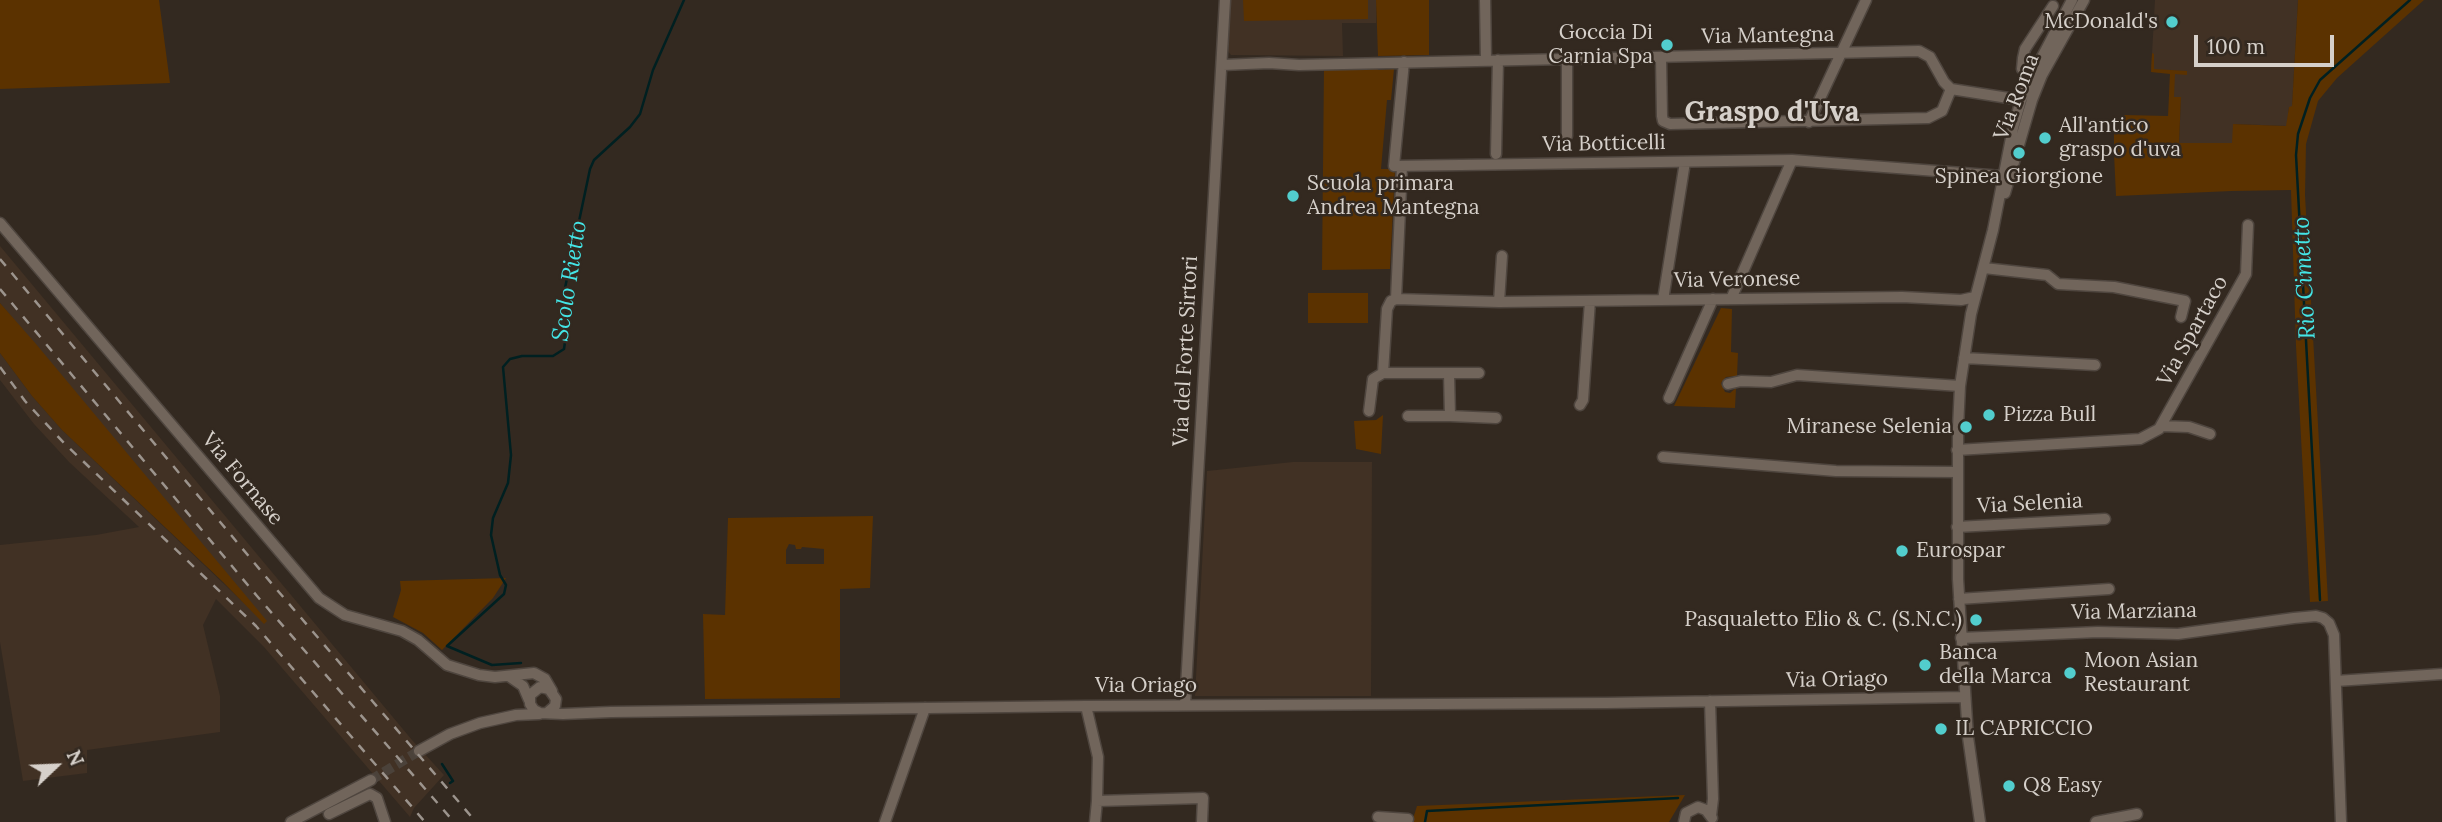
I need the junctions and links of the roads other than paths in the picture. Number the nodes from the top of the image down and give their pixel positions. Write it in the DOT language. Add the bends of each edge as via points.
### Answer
graph roads {
  1 [pos="1225,0"];
  2 [pos="1485,0"];
  3 [pos="1866,0"];
  4 [pos="2084,0"];
  5 [pos="2051,2"];
  6 [pos="2072,2"];
  7 [pos="2055,30"];
  8 [pos="1841,54"];
  9 [pos="1661,58"];
  10 [pos="1486,60"];
  11 [pos="1498,60"];
  12 [pos="1567,60"];
  13 [pos="1404,62"];
  14 [pos="1223,65"];
  15 [pos="2037,76"];
  16 [pos="1951,89"];
  17 [pos="2021,100"];
  18 [pos="1809,122"];
  19 [pos="2022,131"];
  20 [pos="1567,136"];
  21 [pos="1496,154"];
  22 [pos="1792,160"];
  23 [pos="1685,162"];
  24 [pos="1402,166"];
  25 [pos="2002,176"];
  26 [pos="1997,213"];
  27 [pos="0,223"];
  28 [pos="2248,226"];
  29 [pos="1502,256"];
  30 [pos="1984,268"];
  31 [pos="1975,297"];
  32 [pos="1396,299"];
  33 [pos="1713,299"];
  34 [pos="1731,299"];
  35 [pos="1663,300"];
  36 [pos="1590,301"];
  37 [pos="1499,302"];
  38 [pos="2181,317"];
  39 [pos="1964,358"];
  40 [pos="2095,365"];
  41 [pos="1383,373"];
  42 [pos="1479,373"];
  43 [pos="1449,374"];
  44 [pos="1728,384"];
  45 [pos="1960,386"];
  46 [pos="1669,398"];
  47 [pos="1580,405"];
  48 [pos="1369,411"];
  49 [pos="1408,416"];
  50 [pos="1450,416"];
  51 [pos="1496,418"];
  52 [pos="2161,426"];
  53 [pos="2210,434"];
  54 [pos="1957,450"];
  55 [pos="1663,457"];
  56 [pos="1957,472"];
  57 [pos="2105,519"];
  58 [pos="1957,527"];
  59 [pos="2109,589"];
  60 [pos="1959,599"];
  61 [pos="1961,638"];
  62 [pos="2442,674"];
  63 [pos="509,677"];
  64 [pos="2336,681"];
  65 [pos="554,695"];
  66 [pos="1965,697"];
  67 [pos="1710,701"];
  68 [pos="530,702"];
  69 [pos="1185,705"];
  70 [pos="1086,706"];
  71 [pos="925,708"];
  72 [pos="582,713"];
  73 [pos="545,714"];
  74 [pos="516,715"];
  75 [pos="419,751"];
  76 [pos="1711,778"];
  77 [pos="371,780"];
  78 [pos="1097,801"];
  79 [pos="1693,807"];
  80 [pos="329,814"];
  81 [pos="2137,814"];
  82 [pos="1378,817"];
  83 [pos="1712,819"];
  84 [pos="291,822"];
  85 [pos="385,822"];
  86 [pos="885,822"];
  87 [pos="1095,822"];
  88 [pos="1202,822"];
  89 [pos="1407,822"];
  90 [pos="1684,822"];
  91 [pos="1980,822"];
  92 [pos="2096,822"];
  93 [pos="2341,822"];
  1 -- 14 [label="street, Via del Forte Sirtori"];
  2 -- 10 [label="street"];
  3 -- 8 [label="street"];
  4 -- 15 [label="street, Via Roma"];
  5 -- 6 [label="street" via="2058,6"];
  5 -- 7 [label="street" via="2057,16"];
  5 -- 15 [label="street" via="2022,58 2022,69"];
  6 -- 7 [label="street, Via Roma"];
  7 -- 15 [label="street, Via Roma"];
  8 -- 9 [label="street, Via Mantegna"];
  8 -- 16 [label="street, Via Mantegna" via="1919,51 1933,61"];
  8 -- 18 [label="street"];
  9 -- 12 [label="street, Via Mantegna"];
  9 -- 18 [label="street" via="1666,123"];
  10 -- 11 [label="street, Via Mantegna"];
  10 -- 13 [label="street, Via Mantegna"];
  11 -- 12 [label="street, Via Mantegna"];
  11 -- 21 [label="street"];
  12 -- 20 [label="street"];
  13 -- 14 [label="street, Via Mantegna"];
  13 -- 24 [label="street" via="1394,166"];
  14 -- 69 [label="street, Via del Forte Sirtori"];
  15 -- 17 [label="street"];
  15 -- 19 [label="street, Via Roma"];
  16 -- 17 [label="street"];
  16 -- 18 [label="street" via="1942,111 1928,118"];
  17 -- 19 [label="street" via="2026,103 2019,123"];
  17 -- 25 [label="street, Via Roma"];
  19 -- 26 [label="street, Via Roma"];
  22 -- 23 [label="street, Via Botticelli"];
  22 -- 25 [label="street, Via Botticelli"];
  22 -- 34 [label="street"];
  23 -- 24 [label="street, Via Botticelli"];
  23 -- 35 [label="street"];
  24 -- 32 [label="street"];
  25 -- 26 [label="street, Via Roma"];
  26 -- 30 [label="street, Via Roma"];
  27 -- 63 [label="street, Via Fornase" via="319,598 345,615 402,631 447,666"];
  28 -- 52 [label="street, Via Spartaco" via="2246,274"];
  29 -- 37 [label="street"];
  30 -- 31 [label="street, Via Roma"];
  30 -- 38 [label="street" via="2047,275 2058,284 2114,287 2185,301"];
  31 -- 34 [label="street, Via Veronese"];
  31 -- 39 [label="street, Via Roma"];
  32 -- 37 [label="street, Via Veronese"];
  32 -- 41 [label="street" via="1387,309"];
  33 -- 34 [label="street, Via Veronese"];
  33 -- 35 [label="street, Via Veronese"];
  33 -- 46 [label="street"];
  35 -- 36 [label="street, Via Veronese"];
  36 -- 37 [label="street, Via Veronese"];
  36 -- 47 [label="street"];
  39 -- 40 [label="street"];
  39 -- 45 [label="street, Via Roma"];
  41 -- 43 [label="street"];
  41 -- 48 [label="street" via="1373,379"];
  42 -- 43 [label="street"];
  43 -- 50 [label="street"];
  44 -- 45 [label="street" via="1771,382 1797,375"];
  45 -- 54 [label="street, Via Roma"];
  49 -- 50 [label="street"];
  50 -- 51 [label="street"];
  52 -- 53 [label="street" via="2189,427"];
  52 -- 54 [label="street, Via Spartaco" via="2140,439"];
  54 -- 56 [label="street, Via Roma"];
  55 -- 56 [label="street" via="1836,471"];
  56 -- 58 [label="street, Via Roma"];
  57 -- 58 [label="street, Via Selenia"];
  58 -- 60 [label="street, Via Roma"];
  59 -- 60 [label="street"];
  60 -- 61 [label="street, Via Roma"];
  61 -- 64 [label="street, Via Marziana" via="2178,634 2316,616 2329,623 2334,635"];
  61 -- 66 [label="street, Via Roma"];
  62 -- 64 [label="street"];
  63 -- 65 [label="street, Via Fornase" via="534,673"];
  63 -- 68 [label="street" via="523,686"];
  64 -- 93 [label="street, Via Marziana"];
  65 -- 68 [label="street, Via Oriago" via="540,687"];
  65 -- 72 [label="street, Via Oriago" via="560,704"];
  65 -- 73 [label="street" via="555,706"];
  66 -- 67 [label="street, Via Oriago"];
  66 -- 91 [label="street, Via Roma"];
  67 -- 69 [label="street, Via Oriago"];
  67 -- 76 [label="street"];
  68 -- 73 [label="street" via="534,710"];
  68 -- 74 [label="street, Via Oriago"];
  69 -- 70 [label="street, Via Oriago"];
  70 -- 71 [label="street, Via Oriago"];
  70 -- 78 [label="street" via="1098,757"];
  71 -- 72 [label="street, Via Oriago"];
  71 -- 86 [label="street"];
  72 -- 73 [label="street, Via Oriago"];
  73 -- 74 [label="street, Via Oriago"];
  74 -- 75 [label="street, Via Oriago" via="463,728"];
  76 -- 79 [label="street" via="1705,798"];
  76 -- 83 [label="street"];
  77 -- 84 [label="street"];
  78 -- 87 [label="street"];
  78 -- 88 [label="street" via="1203,798"];
  79 -- 83 [label="street" via="1702,807"];
  79 -- 90 [label="street"];
  80 -- 85 [label="street" via="370,794 377,798"];
  81 -- 92 [label="street"];
  82 -- 89 [label="street"];
}
